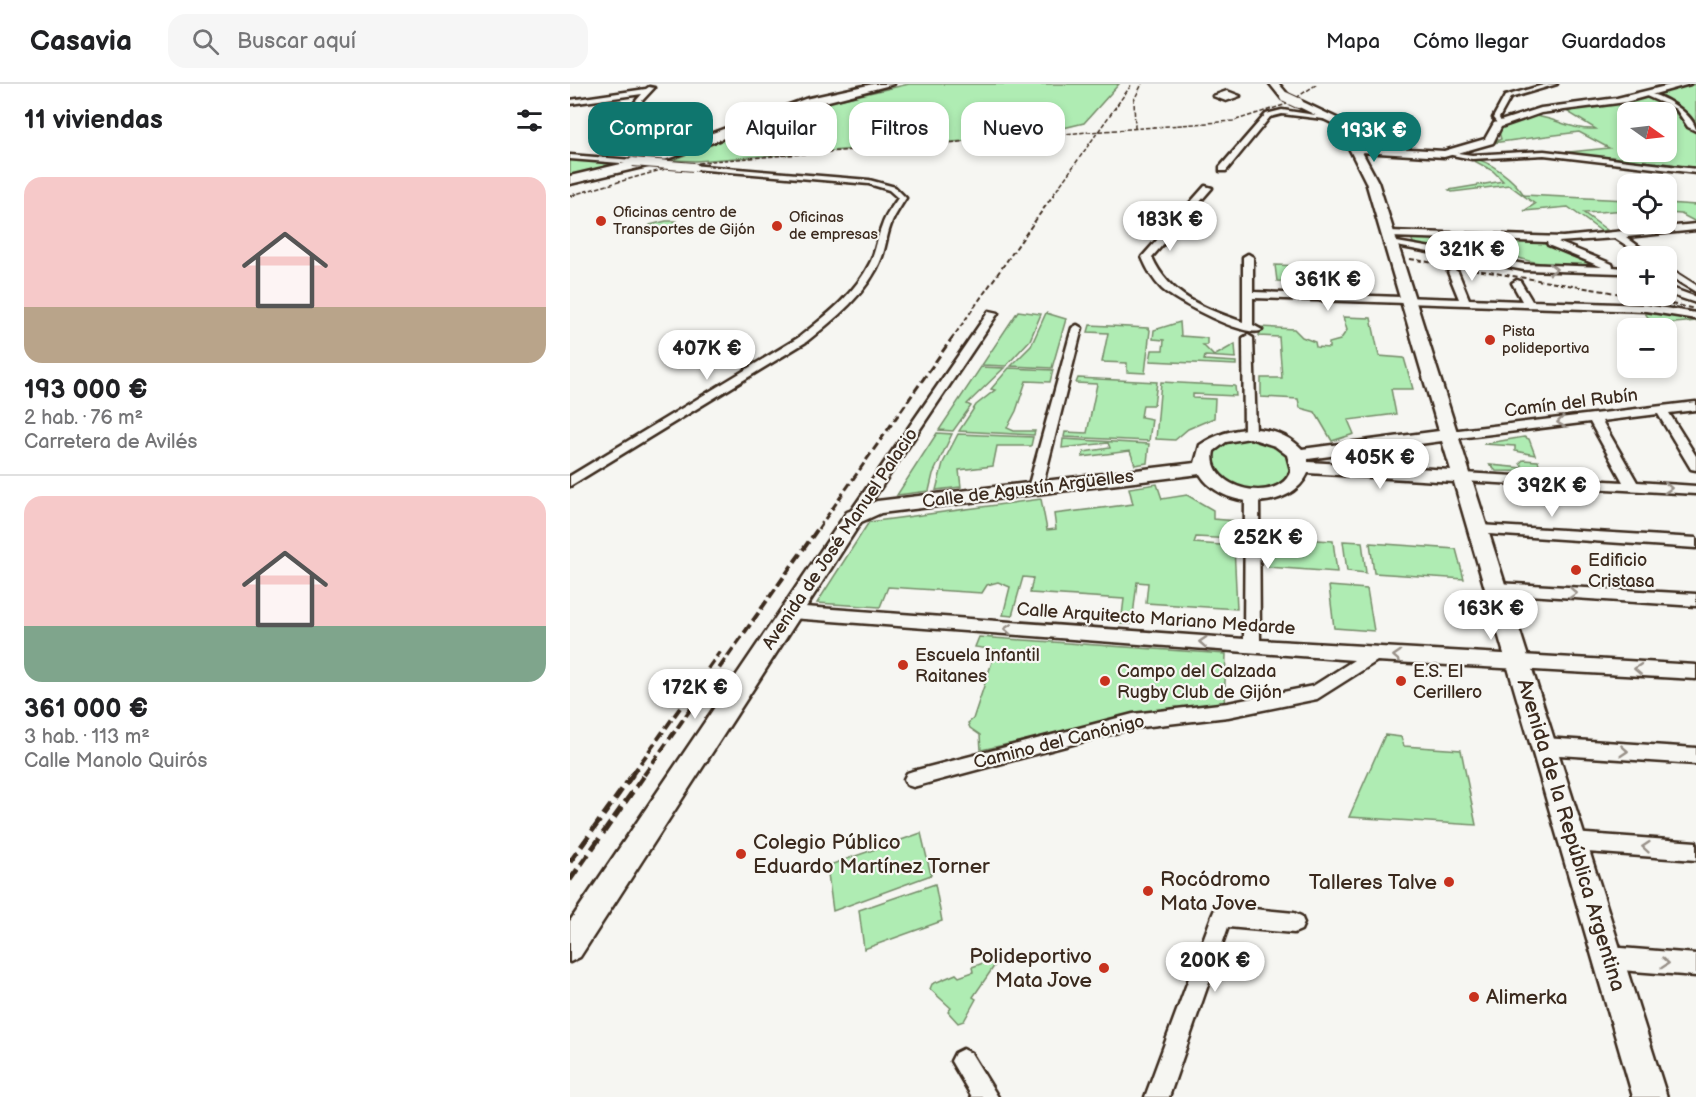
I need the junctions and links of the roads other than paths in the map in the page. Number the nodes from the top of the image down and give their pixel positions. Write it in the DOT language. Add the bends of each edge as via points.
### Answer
graph roads {
  1 [pos="655,84"];
  2 [pos="877,84"];
  3 [pos="888,84"];
  4 [pos="1229,84"];
  5 [pos="1274,84"];
  6 [pos="1554,84"];
  7 [pos="1686,84"];
  8 [pos="649,91"];
  9 [pos="1227,93"];
  10 [pos="1646,94"];
  11 [pos="837,95"];
  12 [pos="639,102"];
  13 [pos="572,103"];
  14 [pos="1332,118"];
  15 [pos="1500,123"];
  16 [pos="1696,129"];
  17 [pos="1355,146"];
  18 [pos="1451,153"];
  19 [pos="570,157"];
  20 [pos="1222,169"];
  21 [pos="1696,171"];
  22 [pos="570,180"];
  23 [pos="1208,188"];
  24 [pos="1696,227"];
  25 [pos="1616,234"];
  26 [pos="1391,241"];
  27 [pos="1565,244"];
  28 [pos="1633,246"];
  29 [pos="1248,257"];
  30 [pos="1617,269"];
  31 [pos="1453,272"];
  32 [pos="1617,272"];
  33 [pos="1677,276"];
  34 [pos="1517,283"];
  35 [pos="1696,289"];
  36 [pos="1677,293"];
  37 [pos="1247,295"];
  38 [pos="1693,298"];
  39 [pos="1409,300"];
  40 [pos="1466,303"];
  41 [pos="1529,305"];
  42 [pos="993,313"];
  43 [pos="1696,316"];
  44 [pos="1077,328"];
  45 [pos="1251,331"];
  46 [pos="1696,406"];
  47 [pos="1660,410"];
  48 [pos="1594,418"];
  49 [pos="1250,433"];
  50 [pos="1450,435"];
  51 [pos="1298,461"];
  52 [pos="1696,466"];
  53 [pos="1203,468"];
  54 [pos="1463,477"];
  55 [pos="570,482"];
  56 [pos="1632,486"];
  57 [pos="1035,488"];
  58 [pos="1696,490"];
  59 [pos="1252,495"];
  60 [pos="854,517"];
  61 [pos="1479,530"];
  62 [pos="1696,543"];
  63 [pos="1496,588"];
  64 [pos="1696,600"];
  65 [pos="791,612"];
  66 [pos="1252,645"];
  67 [pos="1374,655"];
  68 [pos="1529,663"];
  69 [pos="1696,672"];
  70 [pos="1544,746"];
  71 [pos="1696,756"];
  72 [pos="913,779"];
  73 [pos="1573,842"];
  74 [pos="1696,851"];
  75 [pos="1294,923"];
  76 [pos="570,947"];
  77 [pos="1608,957"];
  78 [pos="1696,965"];
  79 [pos="963,1062"];
  80 [pos="986,1097"];
  81 [pos="1157,1097"];
  82 [pos="1650,1097"];
  1 -- 8 [label="street"];
  2 -- 11 [label="street"];
  3 -- 11 [label="highway"];
  4 -- 9 [label="street"];
  5 -- 14 [label="street, bridge" via="1285,97"];
  6 -- 15 [label="street" via="1507,97 1496,118"];
  7 -- 10 [label="street"];
  8 -- 12 [label="street"];
  8 -- 13 [label="street"];
  10 -- 15 [label="street" via="1543,111"];
  10 -- 16 [label="street" via="1678,108 1689,126"];
  11 -- 22 [label="highway" via="666,156"];
  14 -- 17 [label="street, Avenida de la República Argentina" via="1342,124"];
  14 -- 20 [label="street" via="1281,112 1268,115"];
  15 -- 18 [label="street" via="1489,141"];
  17 -- 18 [label="street"];
  17 -- 26 [label="street, Avenida de la República Argentina" via="1372,182"];
  18 -- 21 [label="street" via="1472,157 1577,155"];
  19 -- 55 [label="street, bridge" via="869,182 887,186 902,198 886,223 878,256 869,273 827,320 802,340"];
  23 -- 45 [label="street" via="1147,256 1152,273 1166,288 1200,311"];
  24 -- 25 [label="street"];
  25 -- 27 [label="street"];
  25 -- 28 [label="street"];
  26 -- 27 [label="street" via="1543,240"];
  26 -- 32 [label="street, one-way" via="1514,266"];
  26 -- 39 [label="street, Avenida de la República Argentina"];
  27 -- 30 [label="street"];
  29 -- 37 [label="street"];
  31 -- 40 [label="street"];
  33 -- 35 [label="street"];
  34 -- 41 [label="street"];
  36 -- 38 [label="street"];
  37 -- 39 [label="street"];
  37 -- 45 [label="street"];
  39 -- 40 [label="street"];
  39 -- 50 [label="street, Avenida de la República Argentina"];
  40 -- 41 [label="street"];
  41 -- 43 [label="street" via="1646,308"];
  42 -- 60 [label="street, Avenida de José Manuel Palacio"];
  44 -- 57 [label="street"];
  45 -- 49 [label="street"];
  46 -- 47 [label="street, Camín del Rubín"];
  47 -- 48 [label="street, Camín del Rubín"];
  47 -- 52 [label="street"];
  48 -- 50 [label="street, Camín del Rubín, one-way"];
  48 -- 56 [label="street"];
  49 -- 51 [label="street" via="1277,440"];
  49 -- 53 [label="street" via="1212,442 1202,459"];
  50 -- 51 [label="street"];
  50 -- 54 [label="street, Avenida de la República Argentina"];
  51 -- 54 [label="street"];
  51 -- 59 [label="street" via="1292,484"];
  53 -- 57 [label="street, Calle de Agustín Argüelles"];
  53 -- 59 [label="street" via="1220,486"];
  54 -- 56 [label="street"];
  54 -- 61 [label="street, Avenida de la República Argentina"];
  56 -- 58 [label="street, one-way"];
  57 -- 60 [label="street, Calle de Agustín Argüelles" via="877,507"];
  59 -- 66 [label="street"];
  60 -- 65 [label="street, Avenida de José Manuel Palacio"];
  61 -- 62 [label="street"];
  61 -- 63 [label="street, Avenida de la República Argentina"];
  63 -- 64 [label="street, one-way"];
  63 -- 68 [label="street, Avenida de la República Argentina"];
  66 -- 65 [label="street, Calle Arquitecto Mariano Medarde, one-way"];
  65 -- 76 [label="street, Avenida de José Manuel Palacio"];
  66 -- 67 [label="street, Calle Arquitecto Mariano Medarde"];
  68 -- 67 [label="street, Calle Arquitecto Mariano Medarde, one-way"];
  67 -- 72 [label="street, Camino del Canónigo" via="1317,692 1228,710 1133,721"];
  69 -- 68 [label="street, Calle Arquitecto Mariano Medarde, one-way"];
  68 -- 70 [label="street, Avenida de la República Argentina"];
  70 -- 71 [label="street, one-way"];
  70 -- 73 [label="street, Avenida de la República Argentina"];
  74 -- 73 [label="street, one-way"];
  73 -- 77 [label="street, Avenida de la República Argentina"];
  75 -- 81 [label="street" via="1221,916"];
  77 -- 78 [label="street, one-way"];
  77 -- 82 [label="street, Avenida de la República Argentina"];
  79 -- 80 [label="street"];
}
